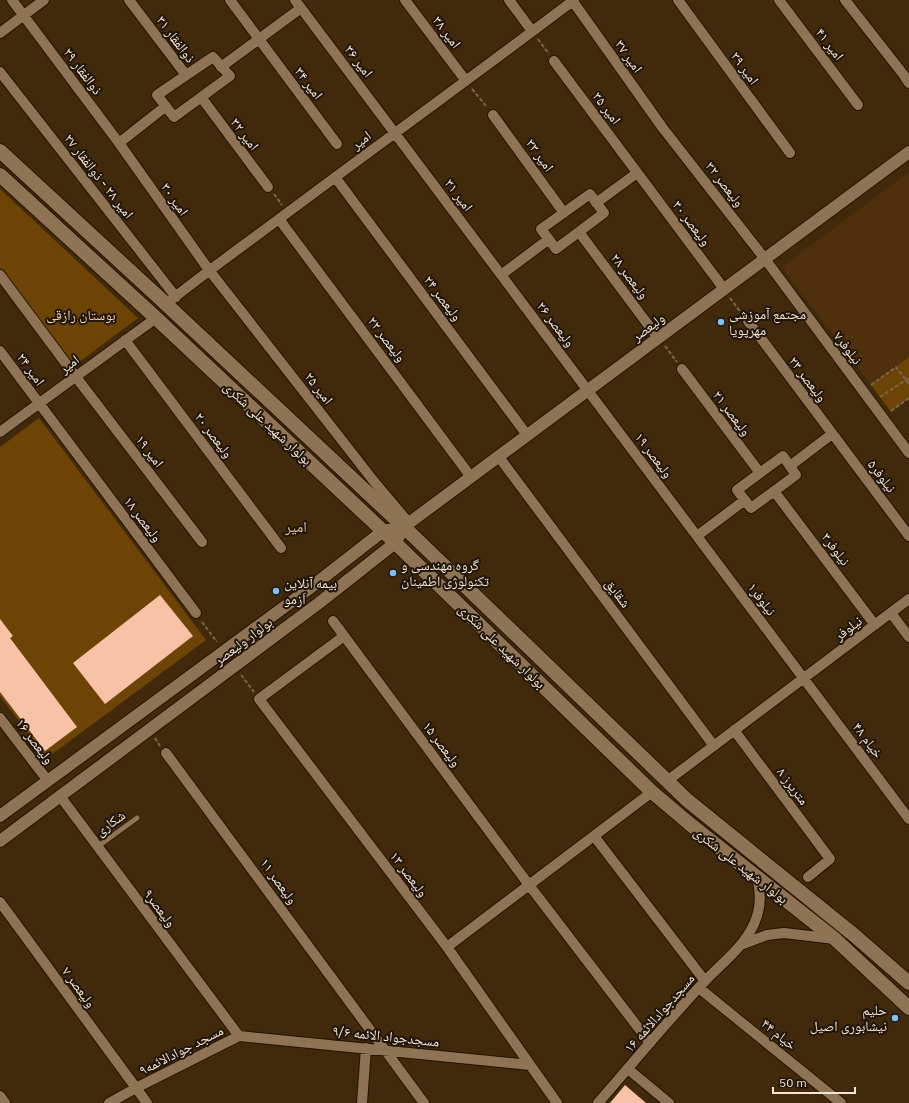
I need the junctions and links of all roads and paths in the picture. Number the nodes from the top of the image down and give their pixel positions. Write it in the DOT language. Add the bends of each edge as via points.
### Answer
graph roads {
  1 [pos="12,0"];
  2 [pos="44,0"];
  3 [pos="129,0"];
  4 [pos="230,0"];
  5 [pos="405,0"];
  6 [pos="509,0"];
  7 [pos="573,0"];
  8 [pos="678,0"];
  9 [pos="779,0"];
  10 [pos="845,0"];
  11 [pos="298,4"];
  12 [pos="23,15"];
  13 [pos="532,31"];
  14 [pos="0,33"];
  15 [pos="259,39"];
  16 [pos="554,61"];
  17 [pos="221,67"];
  18 [pos="0,72"];
  19 [pos="186,76"];
  20 [pos="466,81"];
  21 [pos="909,83"];
  22 [pos="201,97"];
  23 [pos="858,104"];
  24 [pos="166,106"];
  25 [pos="493,115"];
  26 [pos="662,127"];
  27 [pos="394,132"];
  28 [pos="119,143"];
  29 [pos="337,144"];
  30 [pos="0,151"];
  31 [pos="909,152"];
  32 [pos="790,153"];
  33 [pos="637,173"];
  34 [pos="0,175"];
  35 [pos="335,177"];
  36 [pos="268,187"];
  37 [pos="55,202"];
  38 [pos="596,203"];
  39 [pos="564,213"];
  40 [pos="43,215"];
  41 [pos="283,216"];
  42 [pos="579,232"];
  43 [pos="548,239"];
  44 [pos="765,259"];
  45 [pos="208,270"];
  46 [pos="0,274"];
  47 [pos="501,275"];
  48 [pos="724,289"];
  49 [pos="171,300"];
  50 [pos="156,318"];
  51 [pos="748,321"];
  52 [pos="658,338"];
  53 [pos="125,340"];
  54 [pos="0,351"];
  55 [pos="682,369"];
  56 [pos="76,376"];
  57 [pos="909,378"];
  58 [pos="906,380"];
  59 [pos="909,384"];
  60 [pos="871,386"];
  61 [pos="588,390"];
  62 [pos="876,391"];
  63 [pos="880,397"];
  64 [pos="909,398"];
  65 [pos="884,402"];
  66 [pos="39,404"];
  67 [pos="888,407"];
  68 [pos="0,432"];
  69 [pos="832,434"];
  70 [pos="527,435"];
  71 [pos="909,453"];
  72 [pos="499,457"];
  73 [pos="790,466"];
  74 [pos="760,473"];
  75 [pos="471,477"];
  76 [pos="774,491"];
  77 [pos="745,500"];
  78 [pos="406,525"];
  79 [pos="383,531"];
  80 [pos="697,536"];
  81 [pos="909,536"];
  82 [pos="202,542"];
  83 [pos="395,543"];
  84 [pos="282,548"];
  85 [pos="459,580"];
  86 [pos="446,592"];
  87 [pos="909,599"];
  88 [pos="196,613"];
  89 [pos="891,613"];
  90 [pos="333,621"];
  91 [pos="875,625"];
  92 [pos="344,636"];
  93 [pos="909,637"];
  94 [pos="224,651"];
  95 [pos="234,666"];
  96 [pos="804,678"];
  97 [pos="259,699"];
  98 [pos="0,718"];
  99 [pos="148,730"];
  100 [pos="734,730"];
  101 [pos="714,746"];
  102 [pos="166,754"];
  103 [pos="48,781"];
  104 [pos="667,781"];
  105 [pos="652,792"];
  106 [pos="60,796"];
  107 [pos="0,816"];
  108 [pos="137,818"];
  109 [pos="909,819"];
  110 [pos="594,836"];
  111 [pos="0,840"];
  112 [pos="97,847"];
  113 [pos="757,877"];
  114 [pos="808,877"];
  115 [pos="529,885"];
  116 [pos="0,902"];
  117 [pos="836,940"];
  118 [pos="743,944"];
  119 [pos="447,947"];
  120 [pos="909,983"];
  121 [pos="702,985"];
  122 [pos="909,1008"];
  123 [pos="239,1036"];
  124 [pos="650,1043"];
  125 [pos="366,1048"];
  126 [pos="386,1050"];
  127 [pos="530,1065"];
  128 [pos="628,1068"];
  129 [pos="136,1088"];
  130 [pos="0,1096"];
  131 [pos="5,1103"];
  132 [pos="109,1103"];
  133 [pos="147,1103"];
  134 [pos="362,1103"];
  135 [pos="424,1103"];
  136 [pos="557,1103"];
  137 [pos="598,1103"];
  138 [pos="669,1103"];
  139 [pos="841,1103"];
  1 -- 12 [label="street, ذوالفقار ۲۹"];
  2 -- 12 [label="street"];
  3 -- 19 [label="street, ذوالفقار ۳۱"];
  4 -- 15 [label="street, امیر ۳۴"];
  5 -- 20 [label="street, امیر ۳۸"];
  6 -- 13 [label="street"];
  7 -- 13 [label="street, امیر"];
  7 -- 26 [label="street, امیر ۳۷"];
  8 -- 32 [label="street, امیر ۳۹"];
  9 -- 23 [label="street, امیر ۴۱"];
  10 -- 21 [label="street"];
  11 -- 15 [label="street"];
  11 -- 27 [label="street, امیر ۳۶"];
  12 -- 14 [label="street"];
  12 -- 28 [label="street, ذوالفقار ۲۹"];
  13 -- 16 [label="path"];
  13 -- 20 [label="street, امیر"];
  15 -- 17 [label="street"];
  15 -- 29 [label="street, امیر ۳۴"];
  16 -- 33 [label="street, امیر ۳۵"];
  17 -- 19 [label="street" via="213,57"];
  17 -- 22 [label="street" via="230,76"];
  18 -- 49 [label="street, امیر ۲۸ - ذوالفقار ۲۷"];
  19 -- 24 [label="street" via="157,95"];
  20 -- 25 [label="path"];
  20 -- 27 [label="street, امیر"];
  22 -- 24 [label="street" via="174,117"];
  22 -- 36 [label="street, امیر ۳۲"];
  24 -- 28 [label="street"];
  25 -- 39 [label="street, امیر ۳۳"];
  26 -- 44 [label="street, ولیعصر ۳۲"];
  27 -- 35 [label="street, امیر"];
  27 -- 47 [label="street, امیر ۳۱"];
  28 -- 45 [label="street, امیر ۳۰"];
  30 -- 37 [label="main road, بولوار شهید علی شکری"];
  31 -- 44 [label="street, ولیعصر"];
  33 -- 38 [label="street"];
  33 -- 48 [label="street, ولیعصر ۳۰"];
  34 -- 40 [label="main road, بولوار شهید علی شکری"];
  35 -- 41 [label="street, امیر"];
  35 -- 70 [label="street, ولیعصر ۲۴"];
  36 -- 41 [label="path"];
  37 -- 40 [label="main road"];
  37 -- 49 [label="main road, بولوار شهید علی شکری"];
  38 -- 39 [label="street" via="590,194"];
  38 -- 42 [label="street" via="604,213"];
  39 -- 43 [label="street" via="541,229"];
  40 -- 50 [label="main road, بولوار شهید علی شکری"];
  41 -- 45 [label="street, امیر"];
  41 -- 75 [label="street, ولیعصر ۲۲"];
  42 -- 43 [label="street" via="556,248"];
  42 -- 52 [label="street, ولیعصر ۲۸"];
  43 -- 47 [label="street"];
  44 -- 48 [label="street, ولیعصر"];
  44 -- 71 [label="street, نیلوفر۷"];
  45 -- 49 [label="street, امیر"];
  45 -- 78 [label="street, امیر ۲۵"];
  46 -- 56 [label="street, امیر ۱۹"];
  47 -- 61 [label="street, ولیعصر ۲۶"];
  48 -- 51 [label="path"];
  48 -- 52 [label="street, ولیعصر"];
  49 -- 78 [label="main road, بولوار شهید علی شکری"];
  50 -- 53 [label="street, امیر"];
  50 -- 79 [label="main road, بولوار شهید علی شکری"];
  51 -- 69 [label="street, ولیعصر ۲۳"];
  52 -- 55 [label="path"];
  52 -- 61 [label="street, ولیعصر"];
  53 -- 56 [label="street, امیر"];
  53 -- 84 [label="street, ولیعصر ۲۰"];
  54 -- 66 [label="street, امیر ۲۴"];
  55 -- 74 [label="street, ولیعصر ۲۱"];
  56 -- 66 [label="street, امیر"];
  56 -- 82 [label="street, امیر ۱۹"];
  57 -- 58 [label="path"];
  58 -- 59 [label="path"];
  58 -- 60 [label="path" via="896,367"];
  58 -- 63 [label="path"];
  61 -- 70 [label="street, ولیعصر"];
  61 -- 80 [label="street, ولیعصر ۱۹"];
  62 -- 63 [label="path"];
  63 -- 65 [label="path"];
  64 -- 67 [label="path" via="891,412"];
  66 -- 68 [label="street, امیر"];
  66 -- 88 [label="street, ولیعصر ۱۸"];
  69 -- 73 [label="street"];
  69 -- 81 [label="street, نیلوفر۵"];
  70 -- 72 [label="street, ولیعصر"];
  72 -- 75 [label="street, ولیعصر"];
  72 -- 101 [label="street, شقایق"];
  73 -- 74 [label="street" via="783,456"];
  73 -- 76 [label="street" via="796,474"];
  74 -- 77 [label="street" via="737,490"];
  75 -- 78 [label="street, ولیعصر"];
  76 -- 77 [label="street" via="751,508"];
  76 -- 91 [label="street, نیلوفر۳"];
  77 -- 80 [label="street"];
  78 -- 79 [label="street, بولوار ولیعصر"];
  78 -- 83 [label="street, بولوار ولیعصر"];
  78 -- 85 [label="main road, بولوار شهید علی شکری"];
  79 -- 83 [label="main road, بولوار شهید علی شکری"];
  79 -- 94 [label="street, بولوار ولیعصر"];
  80 -- 96 [label="street, نیلوفر۱"];
  83 -- 86 [label="main road, بولوار شهید علی شکری"];
  83 -- 95 [label="street, بولوار ولیعصر"];
  85 -- 86 [label="main road"];
  85 -- 104 [label="main road, بولوار شهید علی شکری"];
  86 -- 105 [label="main road, بولوار شهید علی شکری"];
  87 -- 89 [label="street, نیلوفر"];
  88 -- 94 [label="path"];
  89 -- 91 [label="street, نیلوفر"];
  89 -- 93 [label="street"];
  90 -- 92 [label="street, ولیعصر ۱۵"];
  91 -- 96 [label="street, نیلوفر"];
  92 -- 97 [label="street"];
  92 -- 115 [label="street, ولیعصر ۱۵"];
  94 -- 103 [label="street, بولوار ولیعصر"];
  95 -- 97 [label="path"];
  95 -- 99 [label="street, بولوار ولیعصر"];
  96 -- 100 [label="street, نیلوفر"];
  96 -- 109 [label="street, خیام ۴۸"];
  97 -- 119 [label="street, ولیعصر ۱۳"];
  98 -- 103 [label="street, ولیعصر ۱۶"];
  99 -- 102 [label="path"];
  99 -- 106 [label="street, بولوار ولیعصر"];
  100 -- 101 [label="street, نیلوفر"];
  100 -- 114 [label="street, ۸ متریرز" via="830,859"];
  101 -- 104 [label="street, نیلوفر"];
  102 -- 126 [label="street, ولیعصر ۱۱"];
  103 -- 106 [label="street"];
  103 -- 107 [label="street, بولوار ولیعصر"];
  104 -- 120 [label="main road, بولوار شهید علی شکری"];
  105 -- 110 [label="street"];
  105 -- 113 [label="main road, بولوار شهید علی شکری"];
  106 -- 111 [label="street, بولوار ولیعصر"];
  106 -- 112 [label="street, ولیعصر۹"];
  108 -- 112 [label="lane, شکاری"];
  110 -- 115 [label="street"];
  110 -- 121 [label="street, خیام ۴۴"];
  112 -- 123 [label="street, ولیعصر۹"];
  113 -- 117 [label="main road, بولوار شهید علی شکری"];
  113 -- 118 [label="street" via="760,890 759,907 755,924"];
  115 -- 119 [label="street"];
  115 -- 124 [label="street, ولیعصر ۱۵"];
  116 -- 129 [label="street, ولیعصر ۷"];
  117 -- 118 [label="street" via="784,933 767,935"];
  117 -- 122 [label="main road, بولوار شهید علی شکری"];
  118 -- 121 [label="street, مسجدجوادالائمه ۱۶"];
  119 -- 127 [label="street, ولیعصر ۱۳"];
  121 -- 124 [label="street, مسجدجوادالائمه ۱۶"];
  121 -- 139 [label="street, خیام ۴۴"];
  123 -- 125 [label="street, مسجدجواد الائمه ۹/۶"];
  123 -- 129 [label="street, مسجد جوادالائمه۹"];
  124 -- 128 [label="street, مسجدجوادالائمه ۱۶"];
  125 -- 126 [label="street, مسجدجواد الائمه ۹/۶"];
  125 -- 134 [label="street"];
  126 -- 127 [label="street, مسجدجواد الائمه ۹/۶"];
  126 -- 135 [label="street, ولیعصر ۱۱"];
  127 -- 136 [label="street, ولیعصر ۱۳"];
  128 -- 137 [label="street, مسجدجوادالائمه ۱۶"];
  128 -- 138 [label="street"];
  129 -- 132 [label="street, مسجد جوادالائمه۹"];
  129 -- 133 [label="street, ولیعصر ۷"];
  130 -- 131 [label="street"];
}
